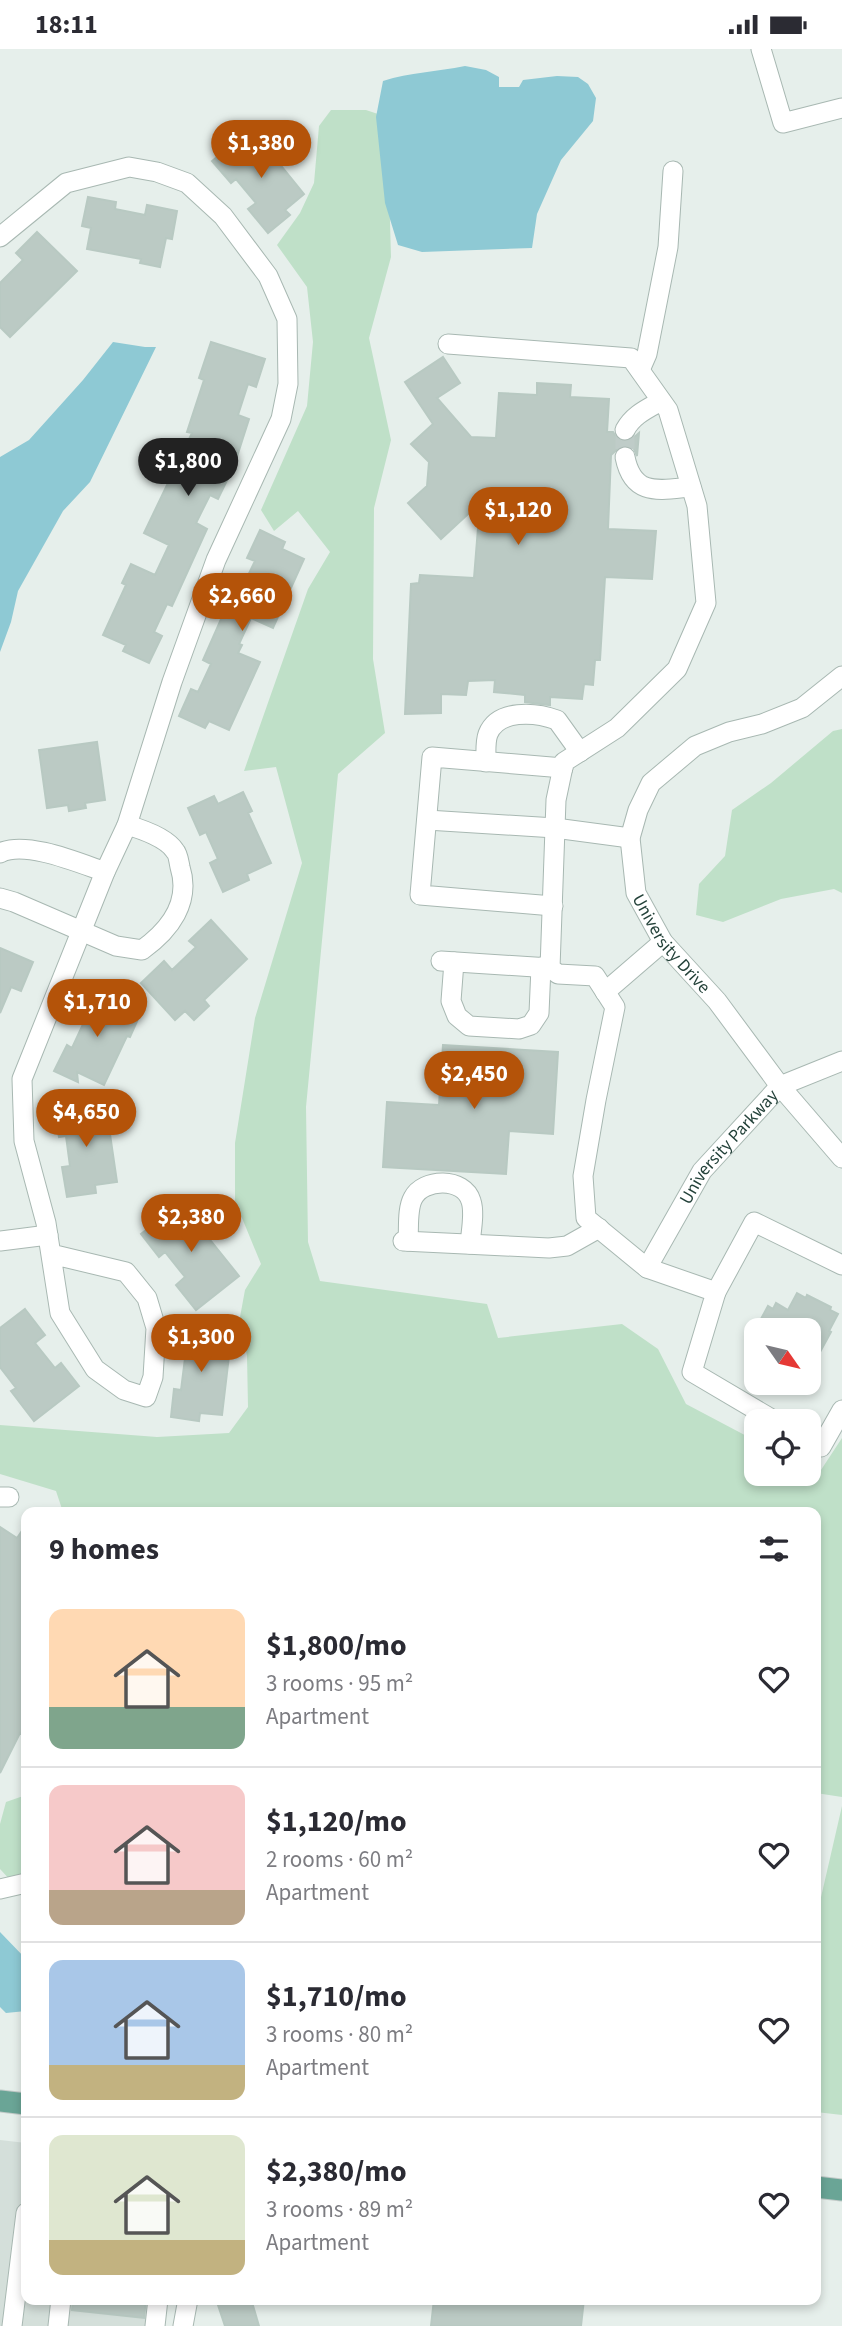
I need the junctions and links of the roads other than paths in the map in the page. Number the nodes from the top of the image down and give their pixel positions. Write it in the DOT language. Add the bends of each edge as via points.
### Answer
graph roads {
  1 [pos="761,49"];
  2 [pos="842,108"];
  3 [pos="673,171"];
  4 [pos="0,237"];
  5 [pos="448,344"];
  6 [pos="640,370"];
  7 [pos="661,401"];
  8 [pos="625,430"];
  9 [pos="625,457"];
  10 [pos="691,487"];
  11 [pos="842,676"];
  12 [pos="580,752"];
  13 [pos="486,762"];
  14 [pos="563,768"];
  15 [pos="427,820"];
  16 [pos="127,825"];
  17 [pos="555,828"];
  18 [pos="630,838"];
  19 [pos="0,853"];
  20 [pos="105,872"];
  21 [pos="0,898"];
  22 [pos="553,906"];
  23 [pos="83,932"];
  24 [pos="663,942"];
  25 [pos="545,967"];
  26 [pos="605,992"];
  27 [pos="842,1061"];
  28 [pos="780,1086"];
  29 [pos="842,1158"];
  30 [pos="598,1228"];
  31 [pos="0,1241"];
  32 [pos="49,1244"];
  33 [pos="470,1244"];
  34 [pos="842,1265"];
  35 [pos="647,1268"];
  36 [pos="716,1292"];
  37 [pos="755,1409"];
  38 [pos="842,1409"];
  39 [pos="821,1447"];
  40 [pos="21,1884"];
  41 [pos="0,1889"];
  42 [pos="0,2101"];
  43 [pos="21,2103"];
  44 [pos="821,2188"];
  45 [pos="842,2190"];
  46 [pos="21,2253"];
  47 [pos="60,2305"];
  48 [pos="157,2305"];
  49 [pos="187,2305"];
  50 [pos="12,2326"];
  51 [pos="58,2326"];
  52 [pos="155,2326"];
  53 [pos="183,2326"];
  1 -- 2 [label="street" via="783,123"];
  3 -- 6 [label="street" via="668,247 648,354"];
  4 -- 16 [label="street" via="66,183 129,167 157,171 187,183 223,216 268,276 287,319 288,384 281,419 216,560"];
  5 -- 6 [label="street" via="631,358"];
  6 -- 7 [label="street"];
  7 -- 8 [label="street" via="637,414"];
  7 -- 10 [label="street" via="668,410"];
  9 -- 10 [label="street" via="630,476 645,488"];
  10 -- 12 [label="street" via="697,506 706,603 677,669 617,728"];
  11 -- 18 [label="street, University Drive" via="802,708 695,746 651,783"];
  12 -- 13 [label="street" via="557,720 510,715 487,736"];
  12 -- 14 [label="street" via="564,762"];
  13 -- 14 [label="street"];
  13 -- 15 [label="street" via="432,757"];
  14 -- 17 [label="street"];
  15 -- 17 [label="street"];
  15 -- 22 [label="street" via="420,895"];
  16 -- 20 [label="street"];
  16 -- 23 [label="street" via="150,832 176,851 185,882 177,913 162,936 142,950 116,946"];
  17 -- 18 [label="street"];
  17 -- 22 [label="street"];
  18 -- 24 [label="street, University Drive" via="636,893"];
  19 -- 20 [label="street" via="21,849"];
  20 -- 23 [label="street"];
  21 -- 23 [label="street"];
  22 -- 25 [label="street"];
  23 -- 32 [label="street" via="22,1079 24,1141"];
  24 -- 26 [label="street"];
  24 -- 28 [label="street, University Drive" via="717,1001"];
  25 -- 25 [label="street" via="447,962 457,1016 469,1026 519,1029 531,1025 538,1013"];
  25 -- 26 [label="street" via="558,974 595,976"];
  26 -- 30 [label="street" via="615,1007 583,1176 586,1218"];
  27 -- 28 [label="street, University Parkway"];
  28 -- 29 [label="street, University Drive"];
  28 -- 35 [label="street, University Parkway" via="702,1171"];
  30 -- 33 [label="street" via="567,1246"];
  30 -- 35 [label="street"];
  31 -- 32 [label="street"];
  32 -- 32 [label="street" via="60,1313 95,1369 124,1390 146,1397 153,1377 156,1328 147,1298 126,1272"];
  33 -- 33 [label="street" via="406,1241 411,1200 417,1192 426,1185 448,1183 469,1195"];
  34 -- 36 [label="street" via="754,1222"];
  35 -- 36 [label="street"];
  36 -- 37 [label="street" via="692,1372"];
  38 -- 39 [label="street"];
  40 -- 41 [label="street"];
  42 -- 43 [label="main road"];
  44 -- 45 [label="main road"];
  46 -- 50 [label="street"];
  47 -- 51 [label="street"];
  48 -- 52 [label="street"];
  49 -- 53 [label="street"];
}
